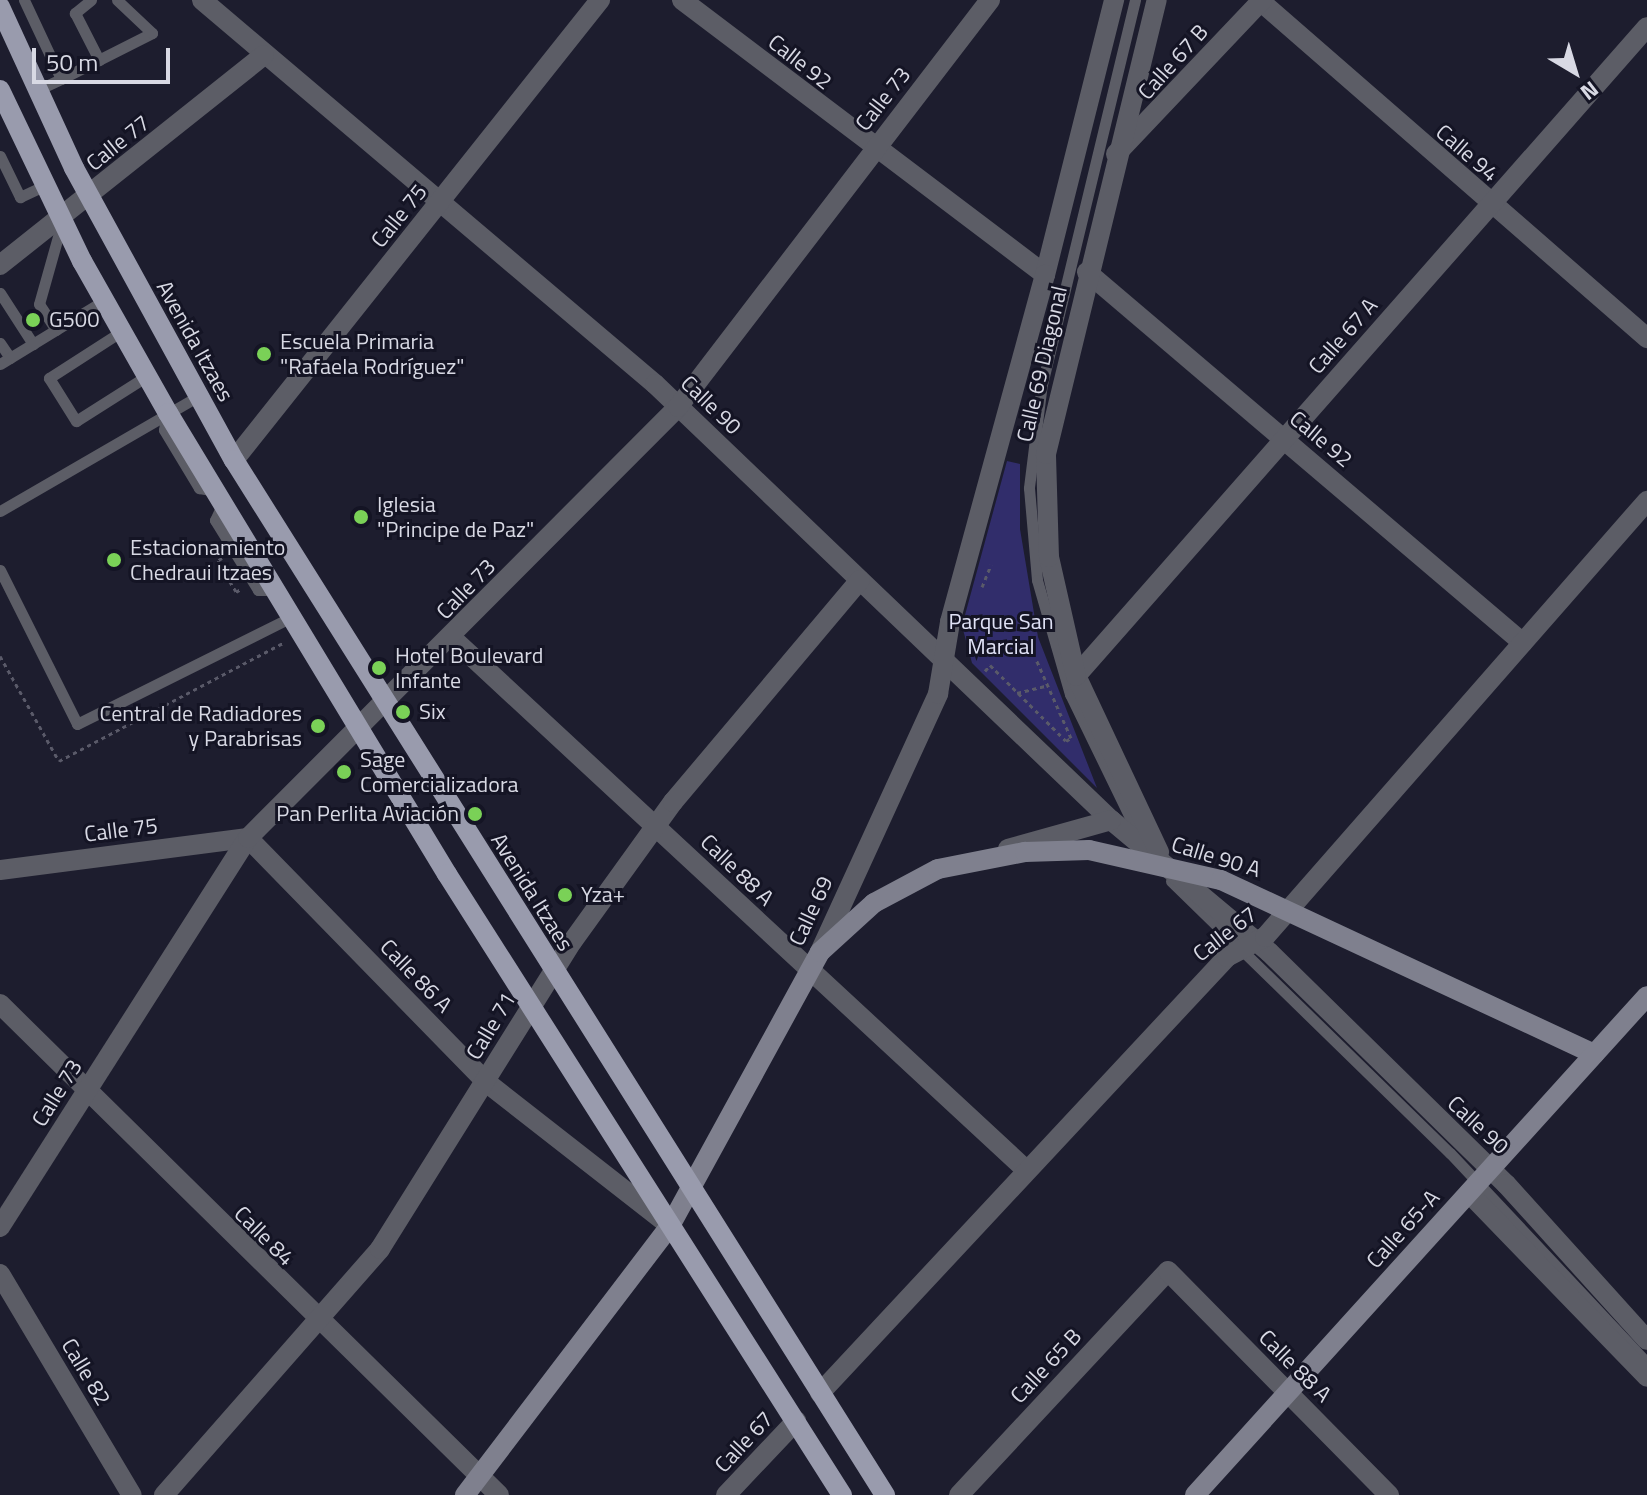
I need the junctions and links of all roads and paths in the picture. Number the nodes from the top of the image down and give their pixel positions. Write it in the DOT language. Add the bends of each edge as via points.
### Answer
graph roads {
  1 [pos="24,0"];
  2 [pos="91,0"];
  3 [pos="117,0"];
  4 [pos="202,0"];
  5 [pos="600,0"];
  6 [pos="682,0"];
  7 [pos="990,0"];
  8 [pos="1114,0"];
  9 [pos="1135,0"];
  10 [pos="1157,0"];
  11 [pos="1261,1"];
  12 [pos="0,7"];
  13 [pos="1647,27"];
  14 [pos="264,55"];
  15 [pos="99,60"];
  16 [pos="61,79"];
  17 [pos="0,90"];
  18 [pos="37,90"];
  19 [pos="874,150"];
  20 [pos="1116,154"];
  21 [pos="0,156"];
  22 [pos="46,185"];
  23 [pos="90,198"];
  24 [pos="440,204"];
  25 [pos="1491,205"];
  26 [pos="63,220"];
  27 [pos="0,265"];
  28 [pos="1087,272"];
  29 [pos="1045,275"];
  30 [pos="0,293"];
  31 [pos="105,300"];
  32 [pos="56,330"];
  33 [pos="122,331"];
  34 [pos="1647,338"];
  35 [pos="0,343"];
  36 [pos="33,344"];
  37 [pos="5,361"];
  38 [pos="147,376"];
  39 [pos="197,397"];
  40 [pos="678,407"];
  41 [pos="168,413"];
  42 [pos="1285,439"];
  43 [pos="234,460"];
  44 [pos="1647,501"];
  45 [pos="0,511"];
  46 [pos="229,554"];
  47 [pos="991,565"];
  48 [pos="0,570"];
  49 [pos="860,580"];
  50 [pos="248,585"];
  51 [pos="982,587"];
  52 [pos="292,617"];
  53 [pos="452,638"];
  54 [pos="1523,643"];
  55 [pos="942,659"];
  56 [pos="1036,659"];
  57 [pos="990,665"];
  58 [pos="1076,676"];
  59 [pos="1048,685"];
  60 [pos="1017,693"];
  61 [pos="384,702"];
  62 [pos="360,728"];
  63 [pos="1111,820"];
  64 [pos="656,825"];
  65 [pos="248,838"];
  66 [pos="1158,860"];
  67 [pos="966,861"];
  68 [pos="0,870"];
  69 [pos="1290,910"];
  70 [pos="1258,945"];
  71 [pos="820,952"];
  72 [pos="553,970"];
  73 [pos="809,972"];
  74 [pos="1647,996"];
  75 [pos="0,1004"];
  76 [pos="531,1005"];
  77 [pos="1594,1054"];
  78 [pos="486,1082"];
  79 [pos="87,1090"];
  80 [pos="1025,1169"];
  81 [pos="1479,1181"];
  82 [pos="692,1191"];
  83 [pos="670,1226"];
  84 [pos="0,1227"];
  85 [pos="1168,1271"];
  86 [pos="0,1274"];
  87 [pos="317,1323"];
  88 [pos="1647,1340"];
  89 [pos="1647,1363"];
  90 [pos="1647,1377"];
  91 [pos="1287,1392"];
  92 [pos="820,1393"];
  93 [pos="796,1421"];
  94 [pos="479,1476"];
  95 [pos="969,1491"];
  96 [pos="132,1495"];
  97 [pos="164,1495"];
  98 [pos="465,1495"];
  99 [pos="499,1495"];
  100 [pos="726,1495"];
  101 [pos="842,1495"];
  102 [pos="885,1495"];
  103 [pos="1195,1495"];
  104 [pos="1389,1495"];
  1 -- 16 [label="lane"];
  2 -- 15 [label="lane" via="75,13"];
  3 -- 15 [label="lane" via="152,33"];
  4 -- 14 [label="street, Calle 90"];
  5 -- 24 [label="street, Calle 75"];
  6 -- 19 [label="street, Calle 92"];
  7 -- 19 [label="street, Calle 73"];
  8 -- 29 [label="street, Calle 69"];
  9 -- 66 [label="lane" via="1037,405 1029,501 1037,580 1070,694"];
  10 -- 20 [label="street, Calle 69 Diagonal"];
  11 -- 20 [label="street, Calle 67 B"];
  11 -- 25 [label="street, Calle 94"];
  12 -- 18 [label="main road, Avenida Itzaes"];
  13 -- 25 [label="street, Calle 67 A"];
  14 -- 23 [label="street, Calle 77"];
  14 -- 24 [label="street, Calle 90"];
  15 -- 16 [label="lane"];
  16 -- 18 [label="lane"];
  17 -- 22 [label="main road"];
  18 -- 23 [label="main road, Avenida Itzaes"];
  19 -- 29 [label="street, Calle 92"];
  19 -- 40 [label="street, Calle 73"];
  20 -- 28 [label="street, Calle 69 Diagonal"];
  21 -- 22 [label="lane" via="20,197"];
  22 -- 26 [label="main road"];
  23 -- 26 [label="street, Calle 77"];
  23 -- 39 [label="main road, Avenida Itzaes"];
  24 -- 40 [label="street, Calle 90"];
  24 -- 43 [label="street, Calle 75"];
  25 -- 34 [label="street, Calle 94"];
  25 -- 42 [label="street, Calle 67 A"];
  26 -- 27 [label="street, Calle 77"];
  26 -- 31 [label="main road"];
  26 -- 32 [label="lane" via="39,304"];
  28 -- 42 [label="street, Calle 92"];
  28 -- 58 [label="street, Calle 69 Diagonal" via="1051,419 1045,479 1049,557"];
  29 -- 55 [label="street, Calle 69"];
  30 -- 36 [label="lane"];
  31 -- 32 [label="lane"];
  31 -- 33 [label="main road"];
  32 -- 36 [label="lane"];
  33 -- 38 [label="main road"];
  33 -- 38 [label="lane" via="49,378 76,421"];
  35 -- 37 [label="lane"];
  36 -- 37 [label="lane"];
  38 -- 41 [label="main road"];
  39 -- 41 [label="lane"];
  39 -- 43 [label="main road, Avenida Itzaes"];
  40 -- 49 [label="street, Calle 90"];
  40 -- 53 [label="street, Calle 73"];
  41 -- 45 [label="lane"];
  41 -- 52 [label="main road"];
  42 -- 54 [label="street, Calle 92"];
  42 -- 58 [label="street, Calle 67 A"];
  43 -- 61 [label="main road, Avenida Itzaes"];
  44 -- 54 [label="street, Calle 67"];
  46 -- 50 [label="path" via="217,561 236,592"];
  47 -- 51 [label="path"];
  48 -- 52 [label="lane" via="77,724"];
  49 -- 55 [label="street, Calle 90"];
  49 -- 64 [label="street, Calle 71"];
  52 -- 62 [label="main road"];
  53 -- 61 [label="street, Calle 73"];
  53 -- 64 [label="street, Calle 88 A"];
  54 -- 69 [label="street, Calle 67"];
  55 -- 63 [label="street, Calle 90"];
  55 -- 71 [label="street, Calle 69" via="938,694"];
  56 -- 59 [label="path"];
  57 -- 60 [label="path"];
  58 -- 66 [label="street, Calle 69 Diagonal"];
  59 -- 60 [label="path"];
  59 -- 60 [label="path" via="1071,738 1066,741"];
  61 -- 62 [label="street, Calle 73"];
  61 -- 72 [label="main road, Avenida Itzaes"];
  62 -- 65 [label="street, Calle 73"];
  62 -- 76 [label="main road"];
  63 -- 66 [label="street, Calle 90"];
  63 -- 67 [label="street"];
  64 -- 72 [label="street, Calle 71"];
  64 -- 73 [label="street, Calle 88 A"];
  65 -- 68 [label="street, Calle 75"];
  65 -- 78 [label="street, Calle 86 A"];
  65 -- 79 [label="street, Calle 73"];
  66 -- 67 [label="main road, Calle 90 A" via="1089,850"];
  66 -- 69 [label="main road, Calle 90 A"];
  66 -- 70 [label="street, Calle 90"];
  67 -- 71 [label="main road, Calle 90 A" via="892,890"];
  69 -- 70 [label="street, Calle 67"];
  69 -- 77 [label="main road, Calle 90 A"];
  70 -- 80 [label="street, Calle 67"];
  70 -- 81 [label="street, Calle 90"];
  71 -- 73 [label="main road, Calle 69"];
  72 -- 76 [label="street, Calle 71"];
  72 -- 82 [label="main road, Avenida Itzaes"];
  73 -- 80 [label="street, Calle 88 A"];
  73 -- 82 [label="main road, Calle 69"];
  74 -- 77 [label="main road, Calle 65-A"];
  75 -- 79 [label="street, Calle 84"];
  76 -- 78 [label="street, Calle 71"];
  76 -- 83 [label="main road"];
  77 -- 81 [label="main road, Calle 65-A"];
  78 -- 83 [label="street, Calle 86 A"];
  78 -- 87 [label="street, Calle 71" via="380,1249"];
  79 -- 84 [label="street, Calle 73"];
  79 -- 87 [label="street, Calle 84"];
  80 -- 92 [label="street, Calle 67"];
  81 -- 88 [label="street, Calle 90"];
  81 -- 89 [label="lane"];
  81 -- 90 [label="street, Calle 90"];
  81 -- 91 [label="main road, Calle 65-A"];
  82 -- 83 [label="main road, Calle 69"];
  82 -- 92 [label="main road, Avenida Itzaes"];
  83 -- 93 [label="main road"];
  83 -- 94 [label="main road, Calle 69"];
  85 -- 91 [label="street, Calle 88 A"];
  85 -- 95 [label="street, Calle 65 B"];
  86 -- 96 [label="street, Calle 82"];
  87 -- 94 [label="street, Calle 84"];
  87 -- 97 [label="street, Calle 71"];
  91 -- 103 [label="main road, Calle 65-A"];
  91 -- 104 [label="street, Calle 88 A"];
  92 -- 102 [label="main road, Avenida Itzaes"];
  93 -- 100 [label="street, Calle 67"];
  93 -- 101 [label="main road"];
  94 -- 98 [label="main road, Calle 69"];
  94 -- 99 [label="street, Calle 84"];
}
